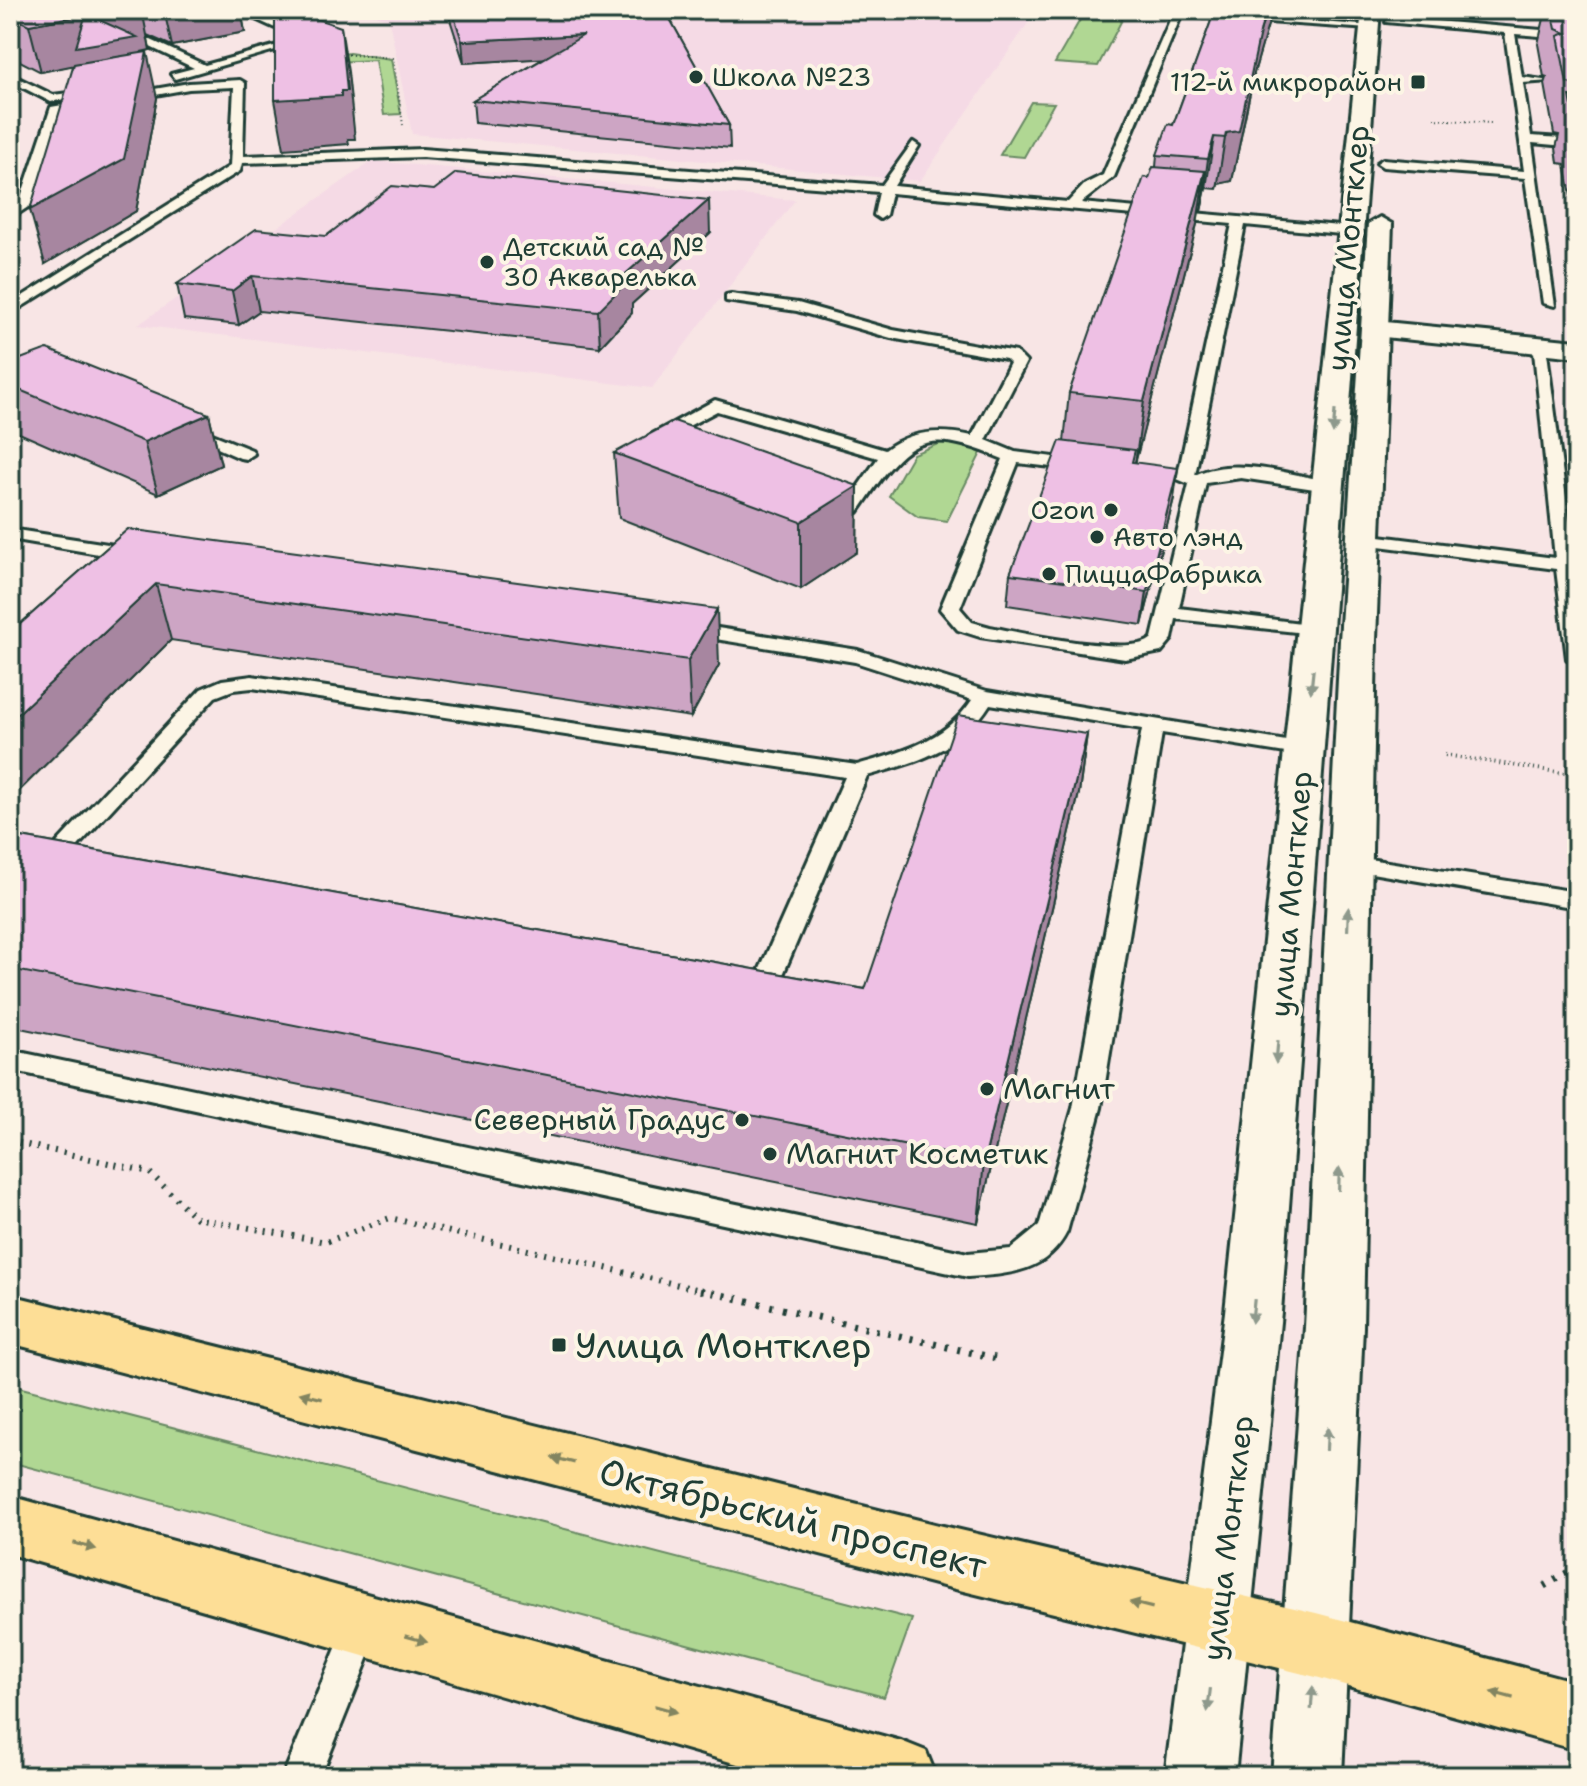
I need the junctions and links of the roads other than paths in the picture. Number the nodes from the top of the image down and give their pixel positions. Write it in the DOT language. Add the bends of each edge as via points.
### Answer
graph roads {
  1 [pos="78,10"];
  2 [pos="241,10"];
  3 [pos="1163,10"];
  4 [pos="1177,13"];
  5 [pos="1380,17"];
  6 [pos="1558,20"];
  7 [pos="1510,31"];
  8 [pos="1562,35"];
  9 [pos="1577,36"];
  10 [pos="204,69"];
  11 [pos="10,77"];
  12 [pos="1517,80"];
  13 [pos="1545,81"];
  14 [pos="1525,132"];
  15 [pos="1577,143"];
  16 [pos="913,146"];
  17 [pos="236,160"];
  18 [pos="1383,163"];
  19 [pos="1531,175"];
  20 [pos="1041,188"];
  21 [pos="886,189"];
  22 [pos="986,198"];
  23 [pos="1069,208"];
  24 [pos="10,215"];
  25 [pos="880,215"];
  26 [pos="1239,222"];
  27 [pos="1351,231"];
  28 [pos="731,298"];
  29 [pos="1550,303"];
  30 [pos="10,310"];
  31 [pos="1375,329"];
  32 [pos="1538,345"];
  33 [pos="1577,349"];
  34 [pos="175,424"];
  35 [pos="977,442"];
  36 [pos="674,447"];
  37 [pos="246,454"];
  38 [pos="888,456"];
  39 [pos="1012,457"];
  40 [pos="1107,469"];
  41 [pos="1185,479"];
  42 [pos="1328,486"];
  43 [pos="806,497"];
  44 [pos="14,538"];
  45 [pos="1363,539"];
  46 [pos="150,557"];
  47 [pos="1571,565"];
  48 [pos="1574,607"];
  49 [pos="1168,612"];
  50 [pos="673,627"];
  51 [pos="1317,631"];
  52 [pos="1577,659"];
  53 [pos="984,697"];
  54 [pos="1153,726"];
  55 [pos="1304,750"];
  56 [pos="858,772"];
  57 [pos="23,860"];
  58 [pos="1350,863"];
  59 [pos="49,864"];
  60 [pos="80,870"];
  61 [pos="1577,900"];
  62 [pos="720,979"];
  63 [pos="10,1060"];
  64 [pos="10,1319"];
  65 [pos="10,1525"];
  66 [pos="364,1624"];
  67 [pos="1218,1624"];
  68 [pos="1316,1645"];
  69 [pos="1577,1716"];
  70 [pos="302,1776"];
  71 [pos="901,1776"];
  72 [pos="1200,1776"];
  73 [pos="1307,1776"];
  1 -- 10 [label="lane"];
  2 -- 10 [label="lane" via="308,39"];
  3 -- 4 [label="lane"];
  4 -- 5 [label="lane"];
  4 -- 23 [label="lane" via="1108,177"];
  5 -- 7 [label="lane"];
  5 -- 18 [label="street, улица Монтклер"];
  5 -- 27 [label="street, улица Монтклер"];
  6 -- 8 [label="lane"];
  7 -- 8 [label="lane"];
  7 -- 12 [label="lane"];
  8 -- 9 [label="lane"];
  10 -- 11 [label="lane" via="51,99"];
  12 -- 13 [label="lane"];
  12 -- 14 [label="lane"];
  14 -- 15 [label="lane"];
  14 -- 19 [label="lane"];
  16 -- 21 [label="lane"];
  17 -- 21 [label="lane" via="422,153"];
  17 -- 24 [label="lane" via="240,83 189,86 55,109 25,205"];
  17 -- 30 [label="lane" via="236,168"];
  18 -- 19 [label="lane"];
  18 -- 31 [label="street, улица Монтклер"];
  19 -- 29 [label="lane"];
  20 -- 22 [label="lane" via="994,184"];
  21 -- 22 [label="lane"];
  21 -- 25 [label="lane"];
  22 -- 23 [label="lane"];
  23 -- 26 [label="lane"];
  26 -- 27 [label="lane"];
  26 -- 41 [label="lane"];
  27 -- 42 [label="street, улица Монтклер, one-way"];
  28 -- 35 [label="lane" via="798,307 891,334 1011,355 1018,362"];
  31 -- 32 [label="street"];
  31 -- 45 [label="street, улица Монтклер"];
  32 -- 33 [label="street"];
  32 -- 47 [label="lane"];
  34 -- 37 [label="lane"];
  35 -- 38 [label="lane" via="925,435"];
  35 -- 39 [label="lane"];
  36 -- 38 [label="lane" via="657,436 715,405"];
  38 -- 43 [label="lane" via="852,508"];
  39 -- 40 [label="lane"];
  39 -- 49 [label="lane" via="950,609 955,619 987,633 1125,653 1154,648 1162,639"];
  41 -- 42 [label="lane" via="1224,472"];
  41 -- 49 [label="lane"];
  42 -- 51 [label="street, улица Монтклер"];
  44 -- 46 [label="lane"];
  45 -- 47 [label="lane"];
  45 -- 58 [label="street, улица Монтклер"];
  47 -- 48 [label="lane"];
  48 -- 52 [label="lane"];
  49 -- 51 [label="lane"];
  50 -- 53 [label="lane" via="858,656"];
  51 -- 55 [label="street, улица Монтклер, one-way"];
  53 -- 54 [label="lane"];
  53 -- 56 [label="lane" via="972,719 935,749"];
  54 -- 55 [label="lane"];
  54 -- 63 [label="lane" via="1087,1108 1052,1232 1018,1261 968,1265"];
  55 -- 67 [label="street, улица Монтклер, one-way" via="1255,1296"];
  56 -- 59 [label="lane" via="240,683 208,693"];
  56 -- 62 [label="lane" via="769,977 751,984"];
  57 -- 59 [label="lane"];
  58 -- 61 [label="lane"];
  68 -- 58 [label="street, улица Монтклер, one-way" via="1334,1327"];
  59 -- 60 [label="lane"];
  67 -- 64 [label="main road, Октябрьский проспект, one-way"];
  65 -- 66 [label="main road, one-way"];
  66 -- 70 [label="lane"];
  66 -- 71 [label="main road, one-way"];
  67 -- 68 [label="main road, Октябрьский проспект"];
  67 -- 72 [label="street, улица Монтклер, one-way"];
  69 -- 68 [label="main road, Октябрьский проспект, one-way"];
  73 -- 68 [label="street, улица Монтклер, one-way"];
}
